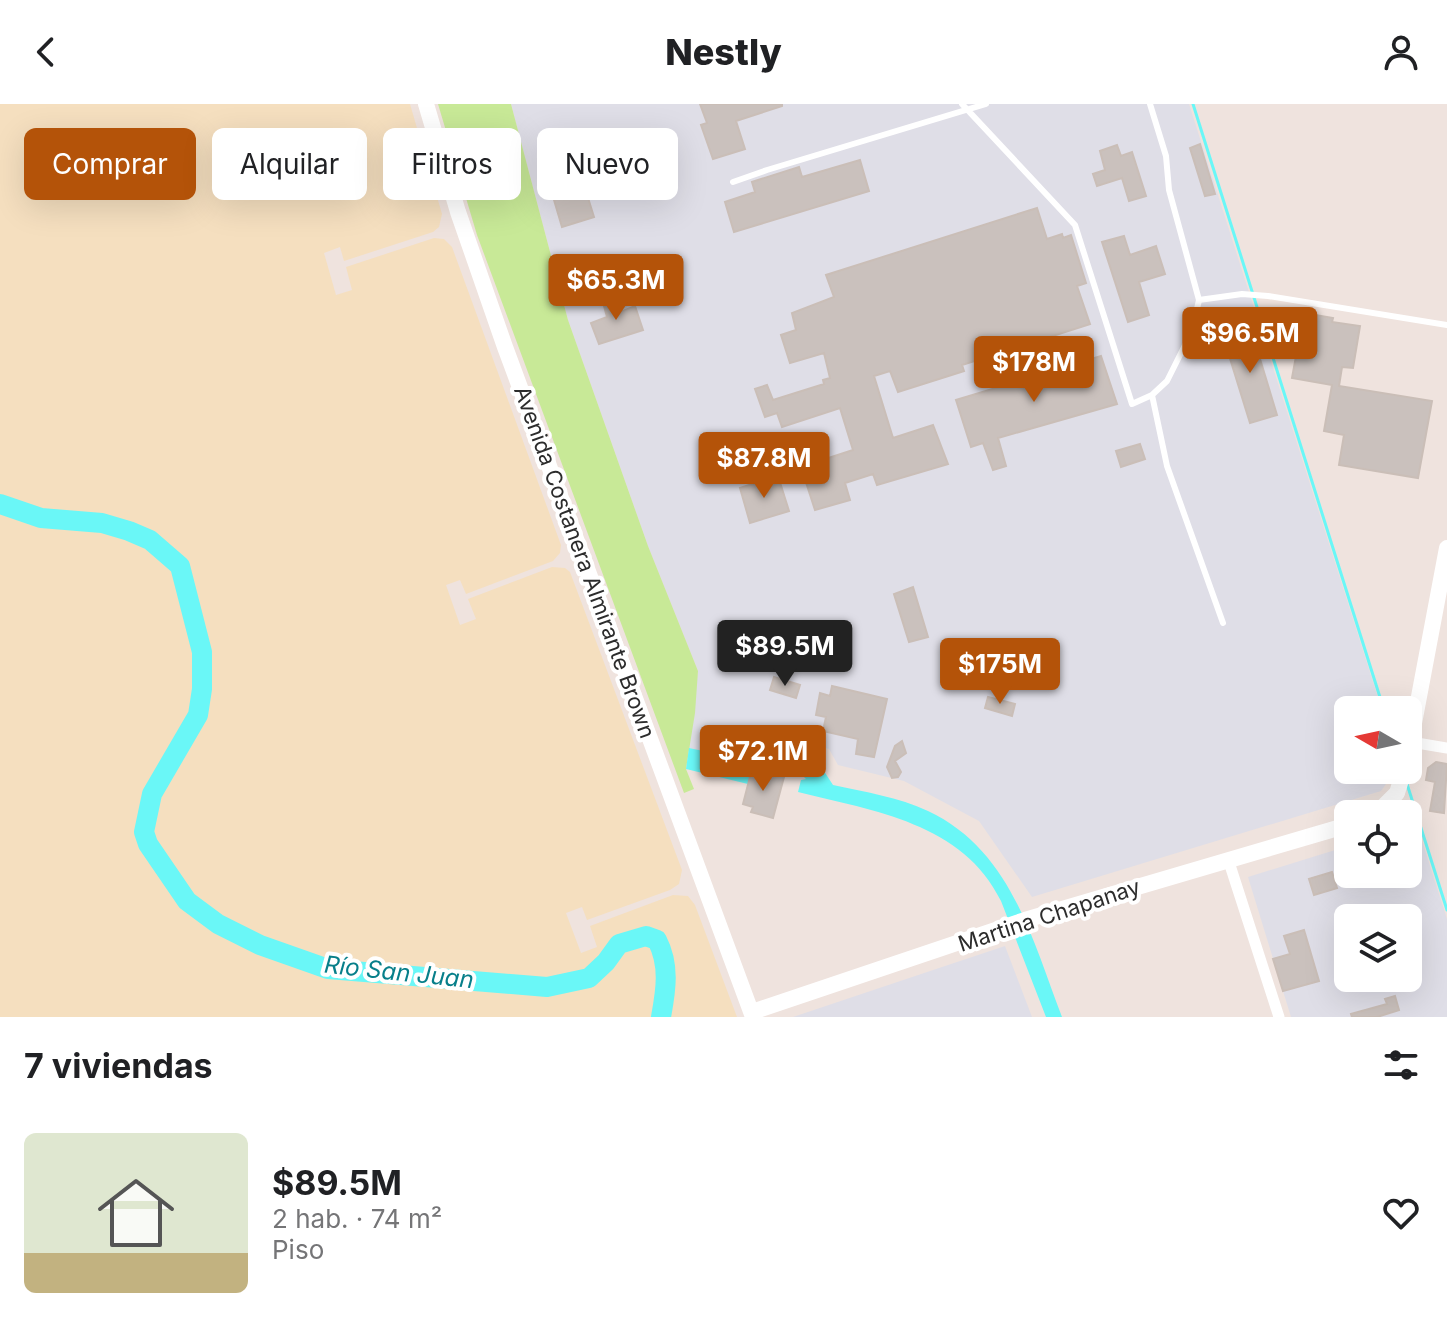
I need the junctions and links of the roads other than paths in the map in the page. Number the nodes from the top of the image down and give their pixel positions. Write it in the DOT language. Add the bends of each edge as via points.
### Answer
graph roads {
  1 [pos="426,104"];
  2 [pos="962,104"];
  3 [pos="986,104"];
  4 [pos="1150,104"];
  5 [pos="969,110"];
  6 [pos="733,182"];
  7 [pos="1199,300"];
  8 [pos="1447,325"];
  9 [pos="1152,395"];
  10 [pos="1447,548"];
  11 [pos="1223,623"];
  12 [pos="1419,696"];
  13 [pos="1422,748"];
  14 [pos="1447,748"];
  15 [pos="1334,829"];
  16 [pos="1228,859"];
  17 [pos="752,1015"];
  18 [pos="1279,1017"];
  1 -- 17 [label="main road, Avenida Costanera Almirante Brown" via="492,311"];
  2 -- 5 [label="lane"];
  3 -- 5 [label="lane"];
  4 -- 7 [label="lane"];
  5 -- 6 [label="lane"];
  5 -- 9 [label="lane" via="1075,225 1132,404"];
  7 -- 8 [label="lane" via="1268,296"];
  7 -- 9 [label="lane" via="1179,360"];
  9 -- 11 [label="lane" via="1167,466"];
  10 -- 12 [label="main road"];
  13 -- 14 [label="street"];
  15 -- 16 [label="main road, Martina Chapanay"];
  16 -- 17 [label="main road, Martina Chapanay" via="1025,920"];
  16 -- 18 [label="street"];
}
